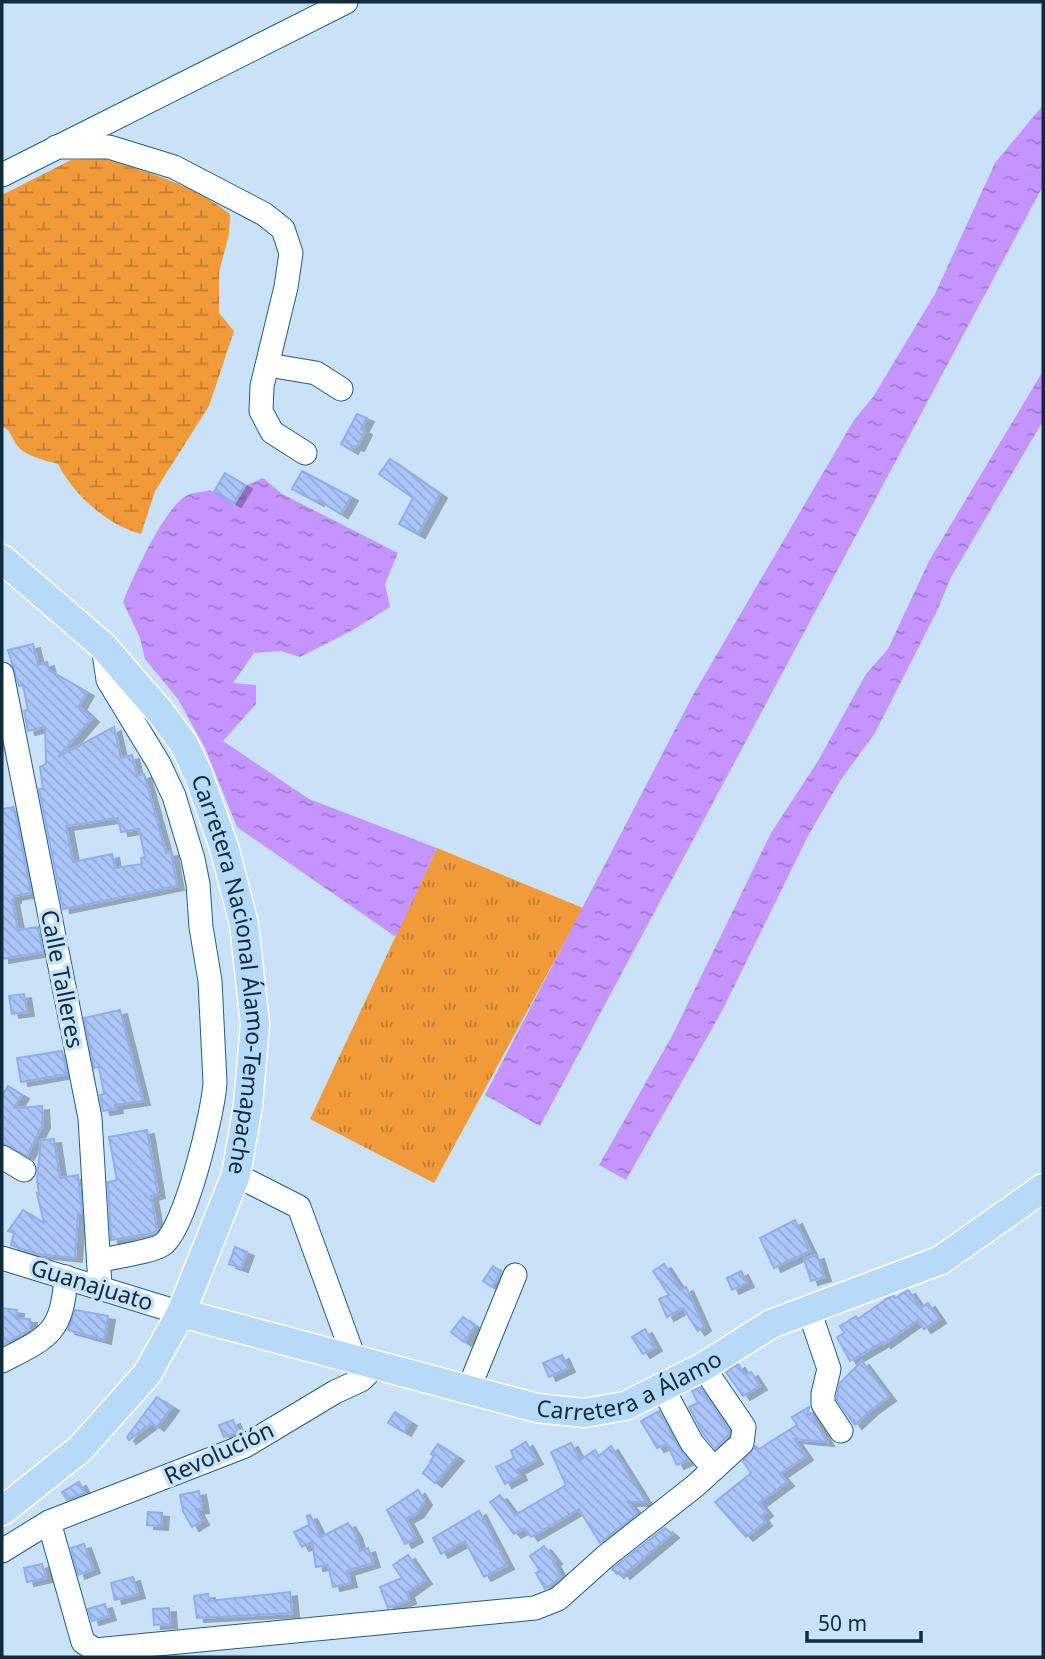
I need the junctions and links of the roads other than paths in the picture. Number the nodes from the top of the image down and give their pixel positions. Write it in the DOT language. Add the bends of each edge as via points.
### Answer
graph roads {
  1 [pos="346,2"];
  2 [pos="56,147"];
  3 [pos="2,174"];
  4 [pos="268,365"];
  5 [pos="341,389"];
  6 [pos="305,453"];
  7 [pos="2,559"];
  8 [pos="103,646"];
  9 [pos="2,674"];
  10 [pos="224,847"];
  11 [pos="193,859"];
  12 [pos="2,1157"];
  13 [pos="24,1170"];
  14 [pos="236,1175"];
  15 [pos="1043,1188"];
  16 [pos="2,1258"];
  17 [pos="99,1261"];
  18 [pos="515,1275"];
  19 [pos="66,1277"];
  20 [pos="100,1286"];
  21 [pos="809,1310"];
  22 [pos="181,1313"];
  23 [pos="2,1361"];
  24 [pos="366,1361"];
  25 [pos="703,1367"];
  26 [pos="662,1387"];
  27 [pos="469,1388"];
  28 [pos="841,1431"];
  29 [pos="714,1469"];
  30 [pos="2,1511"];
  31 [pos="50,1522"];
  32 [pos="2,1551"];
  1 -- 2 [label="street"];
  2 -- 3 [label="street"];
  2 -- 4 [label="street" via="109,147 174,167 264,214 283,229 291,253"];
  4 -- 5 [label="street" via="316,373"];
  4 -- 6 [label="street" via="261,411 272,432"];
  7 -- 8 [label="main road, Carretera Nacional Álamo-Temapache"];
  8 -- 10 [label="main road, Carretera Nacional Álamo-Temapache" via="184,744"];
  8 -- 11 [label="street" via="107,680 159,764"];
  9 -- 17 [label="street, Calle Talleres" via="90,1118"];
  10 -- 11 [label="street"];
  10 -- 14 [label="main road, Carretera Nacional Álamo-Temapache" via="244,924 255,1024"];
  11 -- 17 [label="street" via="209,981 214,1097 195,1173 173,1234 161,1245"];
  12 -- 13 [label="street"];
  14 -- 22 [label="main road, Carretera Nacional Álamo-Temapache"];
  14 -- 24 [label="street" via="299,1207"];
  15 -- 21 [label="main road, Carretera a Álamo" via="941,1260"];
  16 -- 19 [label="street, Guanajuato"];
  17 -- 20 [label="street, Calle Talleres"];
  18 -- 27 [label="street"];
  19 -- 20 [label="street, Guanajuato"];
  19 -- 23 [label="street" via="58,1324 40,1342"];
  20 -- 22 [label="street, Guanajuato"];
  21 -- 25 [label="main road, Carretera a Álamo" via="771,1324"];
  21 -- 28 [label="street" via="829,1369 823,1404"];
  22 -- 24 [label="main road, Carretera a Álamo"];
  22 -- 30 [label="main road, Carretera Nacional Álamo-Temapache" via="148,1374 80,1449"];
  24 -- 27 [label="main road, Carretera a Álamo"];
  24 -- 31 [label="street, Revolución" via="361,1380 245,1446"];
  25 -- 26 [label="main road, Carretera a Álamo"];
  25 -- 29 [label="street" via="744,1427 742,1443"];
  26 -- 27 [label="main road, Carretera a Álamo" via="625,1406 584,1413 537,1408"];
  26 -- 29 [label="street" via="692,1443"];
  29 -- 31 [label="street" via="558,1599 535,1608 95,1650 83,1642"];
  31 -- 32 [label="street, Revolución"];
}
